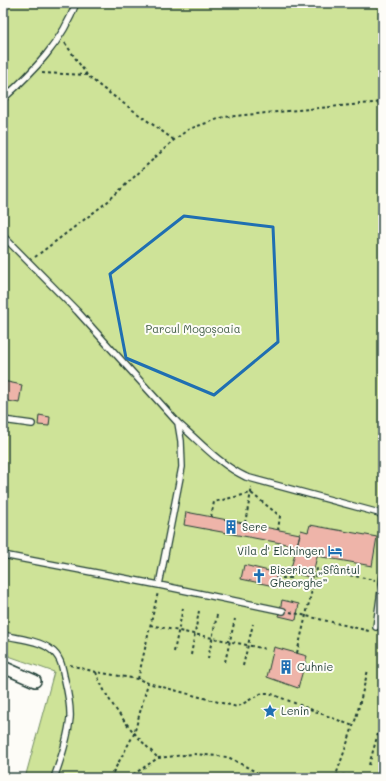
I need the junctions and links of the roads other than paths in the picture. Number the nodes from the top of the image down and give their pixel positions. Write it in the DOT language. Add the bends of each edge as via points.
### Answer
graph roads {
  1 [pos="76,3"];
  2 [pos="3,99"];
  3 [pos="3,236"];
  4 [pos="3,420"];
  5 [pos="178,423"];
  6 [pos="32,424"];
  7 [pos="383,517"];
  8 [pos="3,555"];
  9 [pos="383,579"];
  10 [pos="159,585"];
  11 [pos="283,611"];
  12 [pos="376,628"];
  13 [pos="3,635"];
  14 [pos="3,667"];
  15 [pos="35,681"];
  16 [pos="54,778"];
  1 -- 2 [label="lane" via="61,36"];
  3 -- 5 [label="lane" via="77,311"];
  4 -- 6 [label="lane"];
  5 -- 7 [label="lane" via="233,471 379,513"];
  5 -- 10 [label="lane" via="182,467"];
  8 -- 10 [label="lane"];
  9 -- 12 [label="lane"];
  10 -- 11 [label="lane"];
  13 -- 16 [label="lane" via="50,649 61,662 70,717"];
  14 -- 15 [label="street"];
}
